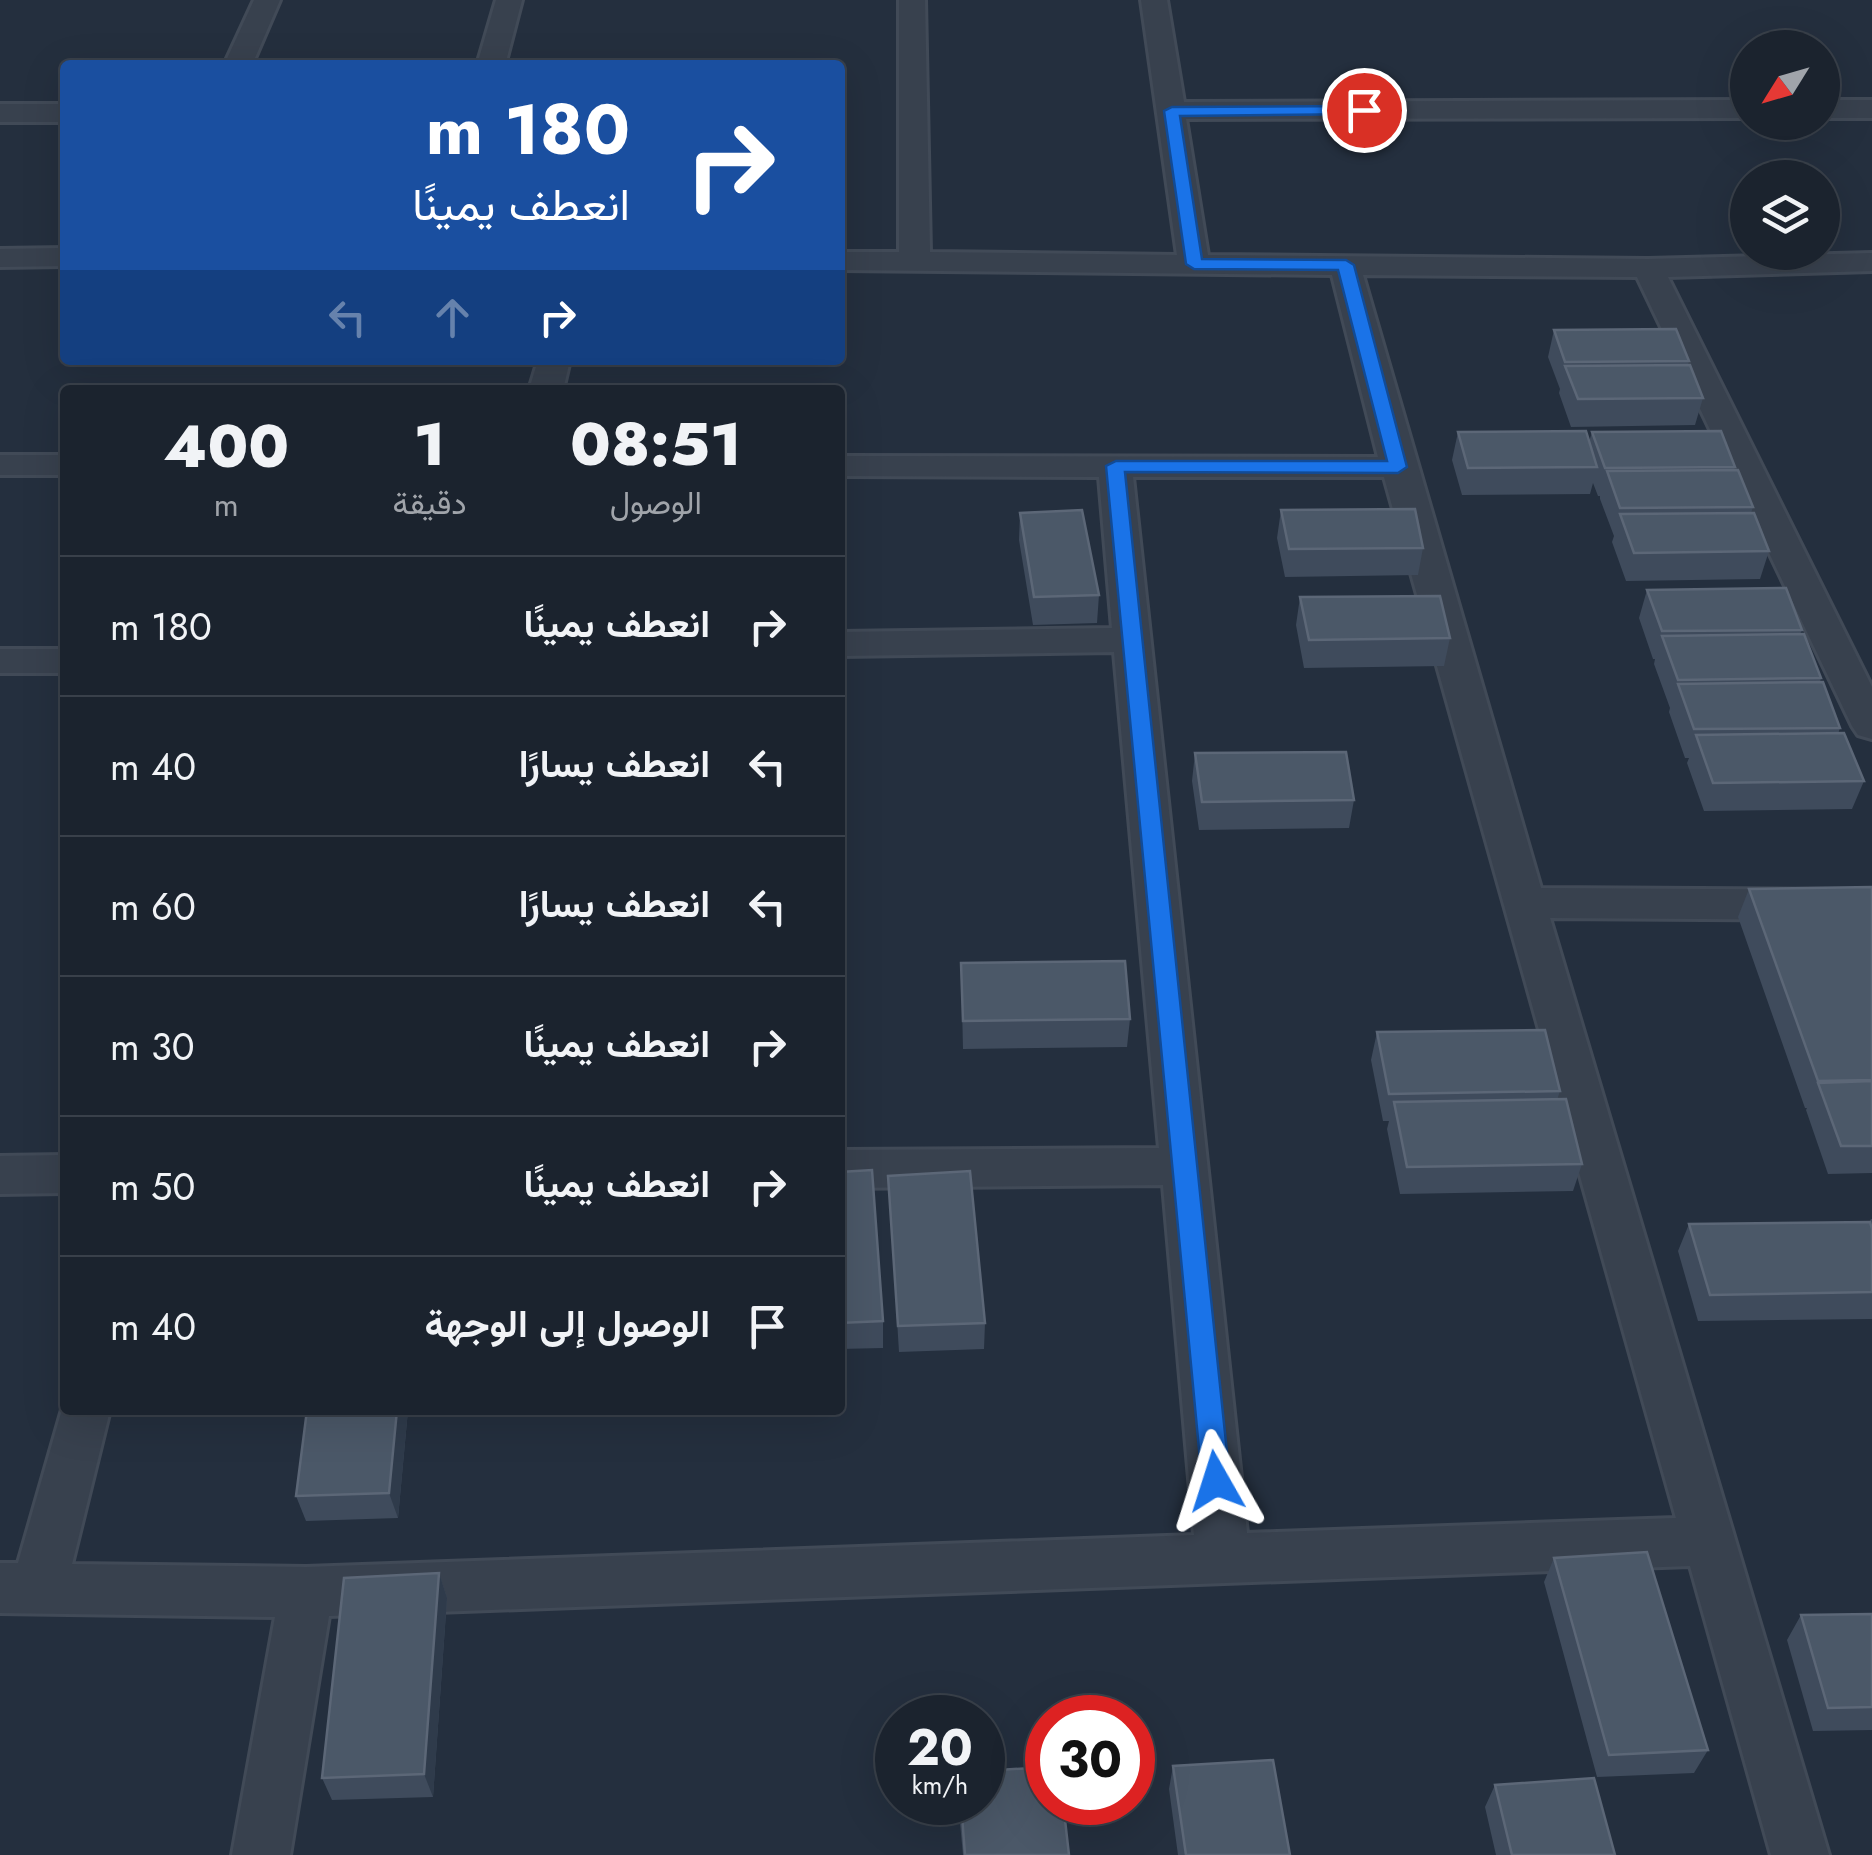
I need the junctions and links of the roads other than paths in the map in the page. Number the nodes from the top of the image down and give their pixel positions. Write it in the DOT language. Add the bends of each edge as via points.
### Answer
graph roads {
  1 [pos="267,0"];
  2 [pos="509,0"];
  3 [pos="912,0"];
  4 [pos="1154,0"];
  5 [pos="240,60"];
  6 [pos="492,60"];
  7 [pos="1872,108"];
  8 [pos="1730,109"];
  9 [pos="1840,109"];
  10 [pos="1172,111"];
  11 [pos="0,113"];
  12 [pos="60,113"];
  13 [pos="60,257"];
  14 [pos="0,258"];
  15 [pos="845,261"];
  16 [pos="914,262"];
  17 [pos="1872,262"];
  18 [pos="1194,264"];
  19 [pos="1346,265"];
  20 [pos="1648,268"];
  21 [pos="0,465"];
  22 [pos="60,465"];
  23 [pos="845,466"];
  24 [pos="1116,466"];
  25 [pos="1398,467"];
  26 [pos="1132,640"];
  27 [pos="845,644"];
  28 [pos="0,661"];
  29 [pos="60,661"];
  30 [pos="1872,726"];
  31 [pos="1524,902"];
  32 [pos="1872,906"];
  33 [pos="1185,1166"];
  34 [pos="845,1169"];
  35 [pos="0,1174"];
  36 [pos="60,1174"];
  37 [pos="83,1415"];
  38 [pos="1709,1542"];
  39 [pos="1223,1559"];
  40 [pos="20,1588"];
  41 [pos="306,1592"];
  42 [pos="261,1855"];
  43 [pos="1800,1855"];
  1 -- 5 [label="street"];
  2 -- 6 [label="street"];
  3 -- 16 [label="street"];
  4 -- 10 [label="street"];
  7 -- 9 [label="street"];
  8 -- 10 [label="street"];
  10 -- 18 [label="street"];
  11 -- 12 [label="street"];
  13 -- 14 [label="street"];
  15 -- 16 [label="street"];
  16 -- 18 [label="street"];
  17 -- 20 [label="street"];
  18 -- 19 [label="street"];
  19 -- 20 [label="street"];
  19 -- 25 [label="street"];
  20 -- 30 [label="street"];
  21 -- 22 [label="street"];
  23 -- 24 [label="street"];
  24 -- 25 [label="street"];
  24 -- 26 [label="street"];
  25 -- 31 [label="street"];
  26 -- 27 [label="street"];
  26 -- 33 [label="street"];
  28 -- 29 [label="street"];
  31 -- 32 [label="street"];
  31 -- 38 [label="street"];
  33 -- 34 [label="street"];
  33 -- 39 [label="street"];
  35 -- 36 [label="street"];
  37 -- 40 [label="street"];
  38 -- 39 [label="street"];
  38 -- 43 [label="street"];
  39 -- 41 [label="street"];
  40 -- 41 [label="street"];
  41 -- 42 [label="street"];
}
